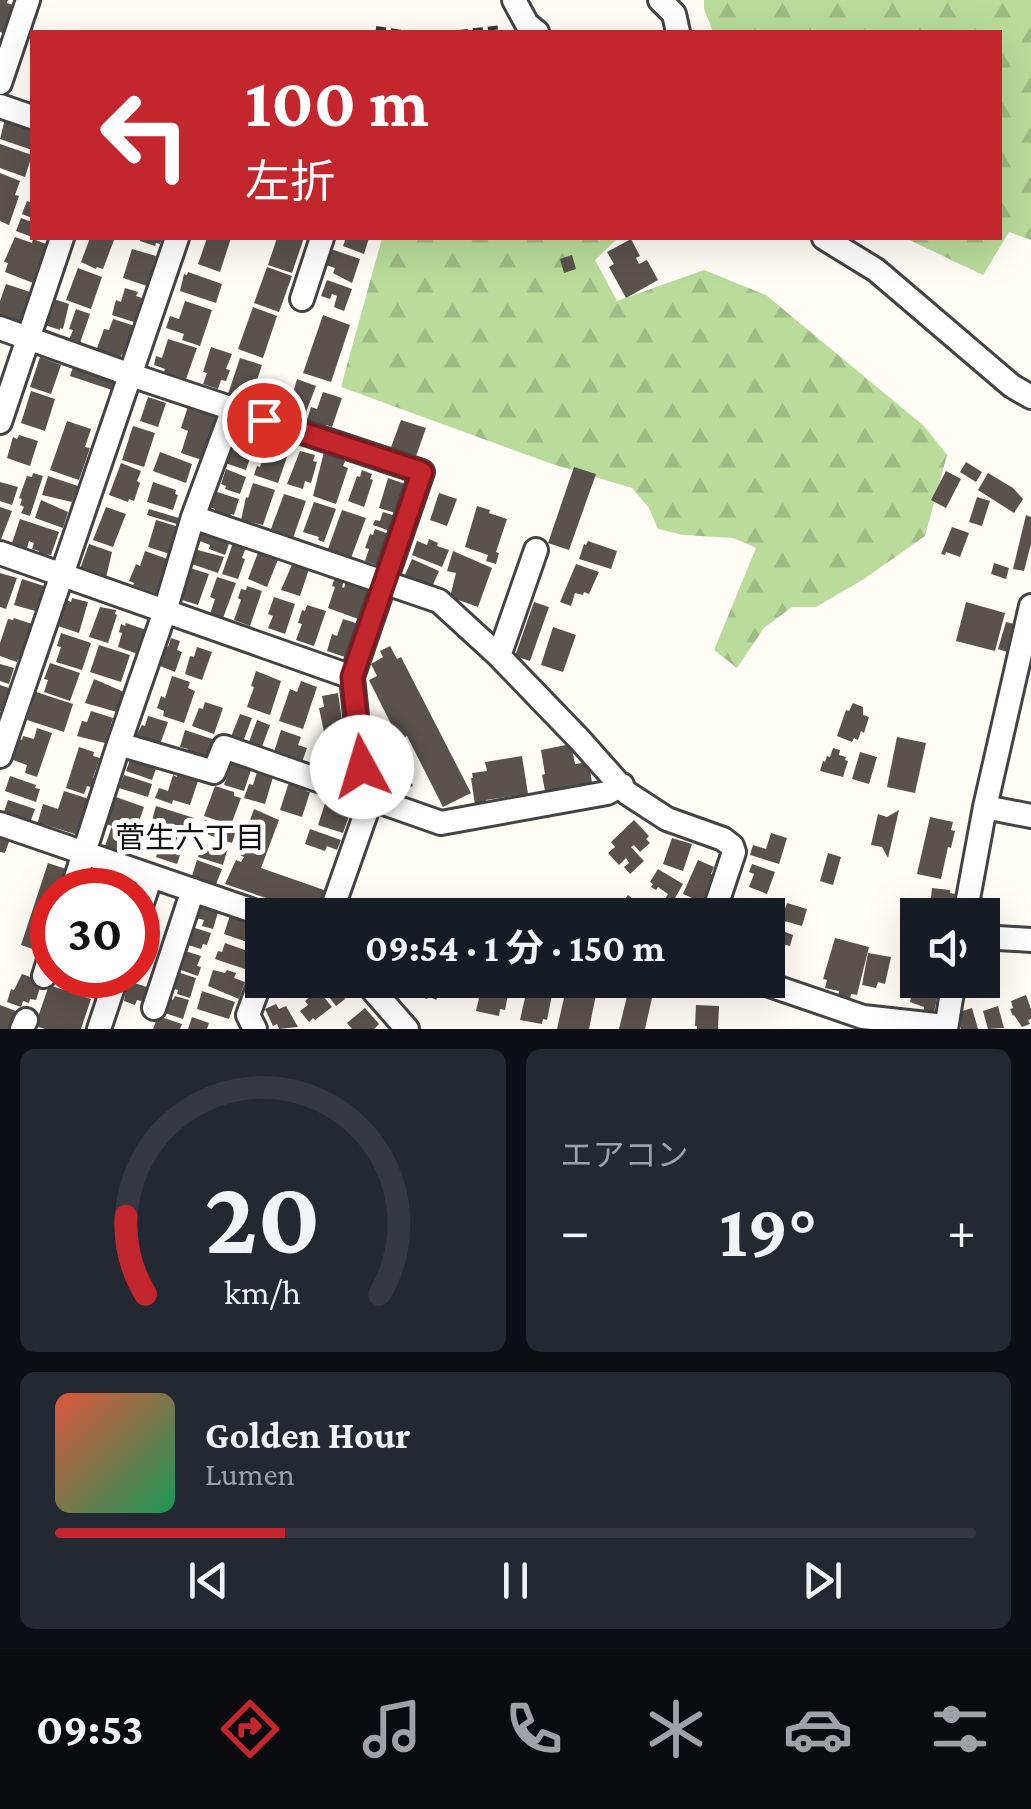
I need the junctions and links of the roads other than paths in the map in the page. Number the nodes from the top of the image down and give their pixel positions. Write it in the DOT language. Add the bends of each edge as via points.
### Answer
graph roads {
  1 [pos="28,0"];
  2 [pos="514,0"];
  3 [pos="660,0"];
  4 [pos="532,28"];
  5 [pos="678,30"];
  6 [pos="0,83"];
  7 [pos="0,106"];
  8 [pos="30,117"];
  9 [pos="61,240"];
  10 [pos="176,240"];
  11 [pos="321,240"];
  12 [pos="827,240"];
  13 [pos="302,299"];
  14 [pos="0,328"];
  15 [pos="28,339"];
  16 [pos="131,375"];
  17 [pos="1031,397"];
  18 [pos="233,409"];
  19 [pos="0,422"];
  20 [pos="194,517"];
  21 [pos="536,550"];
  22 [pos="0,552"];
  23 [pos="62,574"];
  24 [pos="384,581"];
  25 [pos="1031,606"];
  26 [pos="165,611"];
  27 [pos="499,656"];
  28 [pos="352,677"];
  29 [pos="119,744"];
  30 [pos="0,756"];
  31 [pos="622,785"];
  32 [pos="366,797"];
  33 [pos="985,807"];
  34 [pos="1031,816"];
  35 [pos="0,824"];
  36 [pos="84,852"];
  37 [pos="79,868"];
  38 [pos="129,868"];
  39 [pos="160,879"];
  40 [pos="193,890"];
  41 [pos="336,898"];
  42 [pos="720,898"];
  43 [pos="968,898"];
  44 [pos="245,908"];
  45 [pos="1000,938"];
  46 [pos="1031,940"];
  47 [pos="785,990"];
  48 [pos="109,998"];
  49 [pos="254,998"];
  50 [pos="380,998"];
  51 [pos="951,998"];
  52 [pos="154,1008"];
  53 [pos="946,1028"];
  54 [pos="99,1029"];
  55 [pos="255,1029"];
  56 [pos="407,1029"];
  1 -- 6 [label="street"];
  2 -- 4 [label="street"];
  3 -- 5 [label="street" via="674,14"];
  7 -- 8 [label="street"];
  9 -- 15 [label="street"];
  10 -- 16 [label="street"];
  11 -- 13 [label="street"];
  12 -- 17 [label="street" via="876,270"];
  14 -- 15 [label="street"];
  15 -- 16 [label="street"];
  15 -- 19 [label="street"];
  16 -- 18 [label="street"];
  16 -- 23 [label="street"];
  18 -- 20 [label="street"];
  18 -- 24 [label="street" via="422,472"];
  20 -- 24 [label="street"];
  20 -- 26 [label="street"];
  21 -- 27 [label="street"];
  22 -- 23 [label="street"];
  23 -- 26 [label="street"];
  23 -- 30 [label="street"];
  24 -- 27 [label="street" via="439,600"];
  24 -- 28 [label="street"];
  25 -- 33 [label="street"];
  26 -- 28 [label="street"];
  26 -- 29 [label="street"];
  27 -- 31 [label="street"];
  28 -- 32 [label="street"];
  29 -- 32 [label="street" via="214,772 224,747"];
  29 -- 36 [label="street"];
  31 -- 32 [label="street" via="607,794 442,824"];
  31 -- 42 [label="street" via="667,820 732,846"];
  32 -- 41 [label="street"];
  33 -- 34 [label="street"];
  33 -- 43 [label="street"];
  35 -- 36 [label="street"];
  36 -- 37 [label="street"];
  36 -- 38 [label="street"];
  39 -- 40 [label="street"];
  40 -- 44 [label="street"];
  40 -- 52 [label="street"];
  45 -- 46 [label="street"];
  47 -- 53 [label="street" via="863,1016"];
  48 -- 54 [label="street"];
  49 -- 55 [label="street" via="248,1015"];
  50 -- 56 [label="street"];
  51 -- 53 [label="street"];
}
